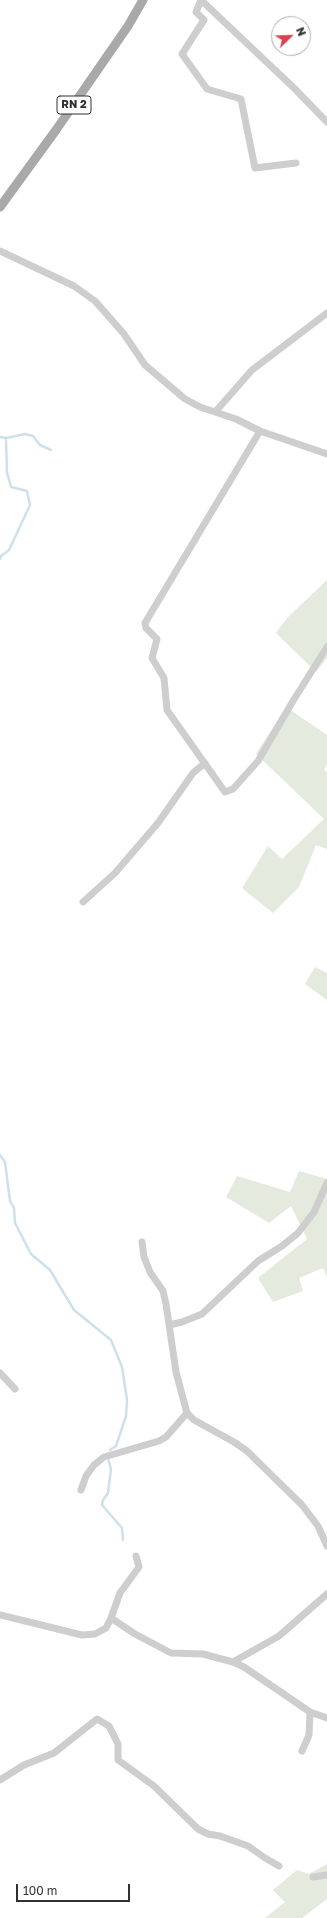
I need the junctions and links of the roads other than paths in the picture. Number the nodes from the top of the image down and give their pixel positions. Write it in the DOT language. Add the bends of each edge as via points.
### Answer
graph roads {
  1 [pos="143,0"];
  2 [pos="201,0"];
  3 [pos="327,122"];
  4 [pos="296,162"];
  5 [pos="0,207"];
  6 [pos="0,251"];
  7 [pos="327,313"];
  8 [pos="216,411"];
  9 [pos="260,431"];
  10 [pos="327,454"];
  11 [pos="327,646"];
  12 [pos="205,763"];
  13 [pos="82,902"];
  14 [pos="327,1183"];
  15 [pos="142,1242"];
  16 [pos="169,1325"];
  17 [pos="0,1373"];
  18 [pos="14,1389"];
  19 [pos="187,1413"];
  20 [pos="81,1490"];
  21 [pos="327,1546"];
  22 [pos="136,1556"];
  23 [pos="327,1594"];
  24 [pos="0,1615"];
  25 [pos="111,1618"];
  26 [pos="233,1662"];
  27 [pos="310,1712"];
  28 [pos="327,1718"];
  29 [pos="302,1751"];
  30 [pos="0,1780"];
  31 [pos="279,1866"];
  32 [pos="327,1875"];
  33 [pos="313,1877"];
  1 -- 5 [label="main road, RN 2" via="128,26"];
  2 -- 3 [label="street"];
  2 -- 4 [label="street" via="196,12 204,20 182,54 207,89 241,99 255,168"];
  6 -- 8 [label="street" via="81,291 95,301 124,334 145,365 166,384 200,407"];
  7 -- 8 [label="street" via="252,370"];
  8 -- 9 [label="street"];
  9 -- 10 [label="street"];
  9 -- 12 [label="street" via="145,623 146,628 157,639 152,658 164,678 167,710"];
  11 -- 12 [label="street" via="292,700 258,762 233,789 225,792"];
  12 -- 13 [label="street" via="193,774 158,822 115,873"];
  14 -- 16 [label="street" via="314,1212 298,1233 258,1262 202,1314"];
  15 -- 16 [label="street" via="150,1272 162,1291"];
  16 -- 19 [label="street" via="176,1372"];
  17 -- 18 [label="street"];
  19 -- 20 [label="street" via="159,1441 104,1457 86,1476"];
  19 -- 21 [label="street" via="194,1420 247,1451 302,1505 318,1526"];
  22 -- 25 [label="street" via="139,1567 120,1593"];
  23 -- 26 [label="street" via="279,1636"];
  24 -- 25 [label="street" via="82,1634 95,1634 106,1628"];
  25 -- 26 [label="street" via="171,1653 203,1654"];
  26 -- 27 [label="street"];
  27 -- 28 [label="street"];
  27 -- 29 [label="street" via="309,1735"];
  30 -- 31 [label="street" via="24,1765 54,1753 97,1719 109,1726 118,1744 118,1760 154,1786 198,1829 248,1846"];
  32 -- 33 [label="street"];
}
